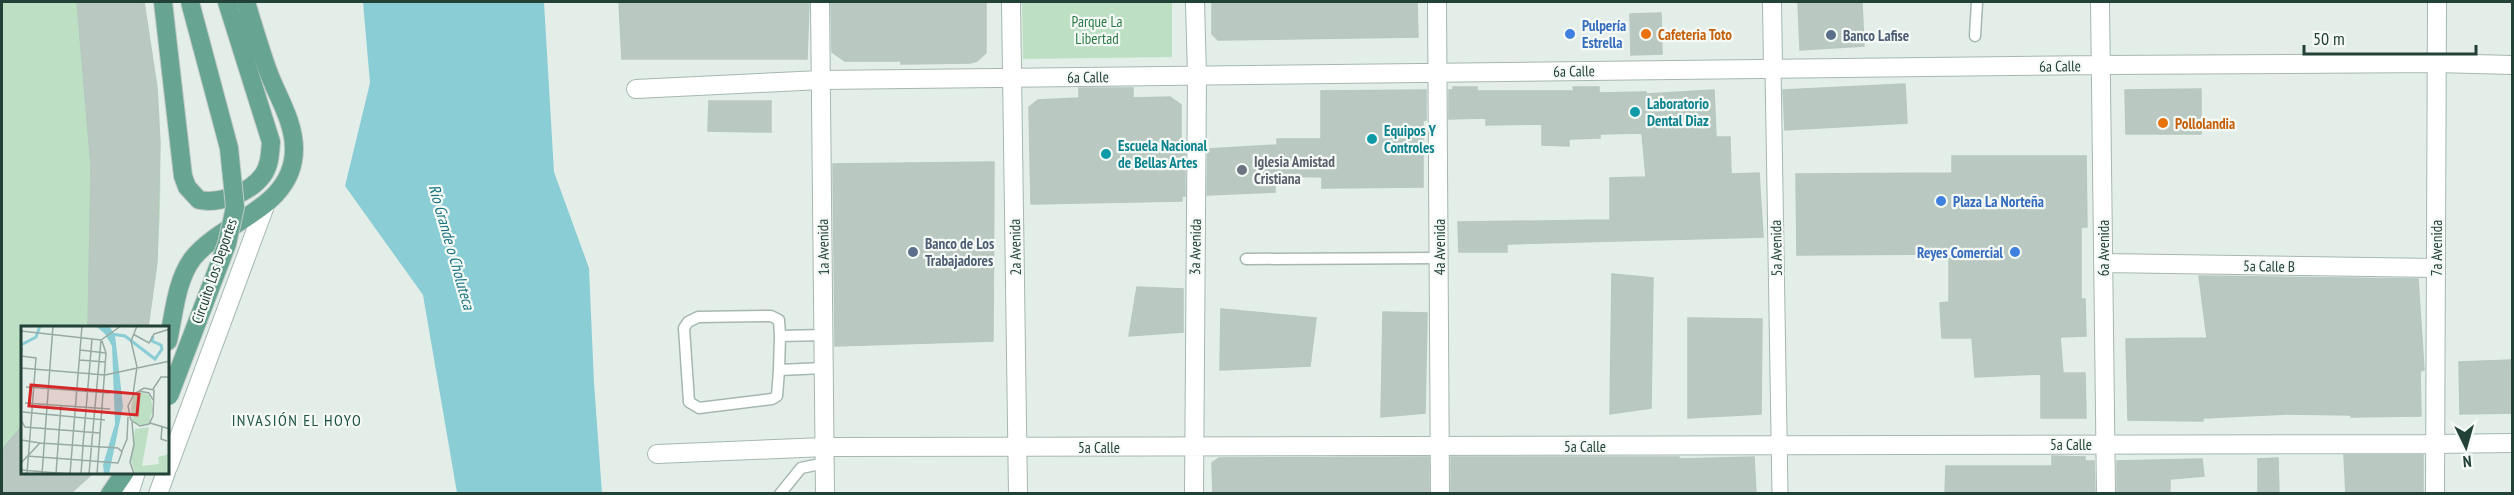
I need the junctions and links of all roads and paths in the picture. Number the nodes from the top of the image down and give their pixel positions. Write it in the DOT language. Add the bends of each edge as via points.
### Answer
graph roads {
  1 [pos="163,2"];
  2 [pos="190,2"];
  3 [pos="227,2"];
  4 [pos="246,2"];
  5 [pos="820,2"];
  6 [pos="1011,2"];
  7 [pos="1195,2"];
  8 [pos="1437,2"];
  9 [pos="1772,2"];
  10 [pos="1977,2"];
  11 [pos="2100,2"];
  12 [pos="2437,2"];
  13 [pos="1974,36"];
  14 [pos="2437,63"];
  15 [pos="2101,65"];
  16 [pos="2512,65"];
  17 [pos="1773,69"];
  18 [pos="1439,73"];
  19 [pos="1197,76"];
  20 [pos="1012,78"];
  21 [pos="821,80"];
  22 [pos="636,88"];
  23 [pos="266,203"];
  24 [pos="1439,258"];
  25 [pos="1246,259"];
  26 [pos="2103,263"];
  27 [pos="2436,268"];
  28 [pos="170,332"];
  29 [pos="824,335"];
  30 [pos="780,336"];
  31 [pos="824,368"];
  32 [pos="779,370"];
  33 [pos="170,394"];
  34 [pos="2512,443"];
  35 [pos="2105,444"];
  36 [pos="2434,444"];
  37 [pos="1779,445"];
  38 [pos="1193,446"];
  39 [pos="1440,446"];
  40 [pos="1017,447"];
  41 [pos="657,454"];
  42 [pos="825,455"];
  43 [pos="170,461"];
  44 [pos="124,474"];
  45 [pos="135,474"];
  46 [pos="165,474"];
  47 [pos="110,494"];
  48 [pos="129,494"];
  49 [pos="158,494"];
  50 [pos="780,494"];
  51 [pos="825,494"];
  52 [pos="1017,494"];
  53 [pos="1194,494"];
  54 [pos="1440,494"];
  55 [pos="1780,494"];
  56 [pos="2106,494"];
  57 [pos="2435,494"];
  1 -- 3 [label="main road" via="183,176 199,200 217,202 251,187 263,175 270,161 271,142"];
  2 -- 33 [label="main road, Circuito Los Deportes, bridge" via="229,148 235,207 223,254"];
  4 -- 23 [label="main road" via="293,132 291,166 278,193"];
  5 -- 21 [label="street, 1a Avenida"];
  6 -- 20 [label="street, 2a Avenida"];
  7 -- 19 [label="street, 3a Avenida"];
  8 -- 18 [label="street, 4a Avenida"];
  9 -- 17 [label="street, 5a Avenida"];
  10 -- 13 [label="lane"];
  11 -- 15 [label="street, 6a Avenida"];
  12 -- 14 [label="street, 7a Avenida"];
  14 -- 15 [label="street, 6a Calle"];
  14 -- 16 [label="street, 6a Calle"];
  14 -- 27 [label="street, 7a Avenida"];
  15 -- 17 [label="street, 6a Calle"];
  15 -- 26 [label="street, 6a Avenida"];
  17 -- 18 [label="street, 6a Calle"];
  17 -- 37 [label="street, 5a Avenida"];
  18 -- 19 [label="street, 6a Calle"];
  18 -- 24 [label="street, 4a Avenida"];
  19 -- 20 [label="street, 6a Calle"];
  19 -- 38 [label="street, 3a Avenida"];
  20 -- 21 [label="street, 6a Calle"];
  20 -- 40 [label="street, 2a Avenida"];
  21 -- 22 [label="street, 6a Calle"];
  21 -- 29 [label="street, 1a Avenida"];
  23 -- 28 [label="main road" via="193,258 180,287"];
  23 -- 43 [label="street"];
  24 -- 25 [label="lane"];
  24 -- 39 [label="street, 4a Avenida"];
  26 -- 27 [label="street, 5a Calle B"];
  26 -- 35 [label="street, 6a Avenida"];
  27 -- 36 [label="street, 7a Avenida"];
  29 -- 30 [label="lane"];
  29 -- 31 [label="street, 1a Avenida"];
  30 -- 32 [label="lane"];
  30 -- 32 [label="lane" via="779,320 771,316 698,317 684,328 689,402 699,408 772,399 777,396"];
  31 -- 32 [label="lane"];
  31 -- 42 [label="street, 1a Avenida"];
  34 -- 36 [label="street, 5a Calle"];
  35 -- 36 [label="street, 5a Calle"];
  35 -- 37 [label="street, 5a Calle"];
  35 -- 56 [label="street, 6a Avenida"];
  36 -- 57 [label="street, 7a Avenida"];
  37 -- 39 [label="street, 5a Calle"];
  37 -- 55 [label="street, 5a Avenida"];
  38 -- 39 [label="street, 5a Calle"];
  38 -- 40 [label="street, 5a Calle"];
  38 -- 53 [label="street, 3a Avenida"];
  39 -- 54 [label="street, 4a Avenida"];
  40 -- 42 [label="street, 5a Calle"];
  40 -- 52 [label="street, 2a Avenida"];
  41 -- 42 [label="street, 5a Calle"];
  42 -- 50 [label="lane" via="801,468"];
  42 -- 51 [label="street, 1a Avenida"];
  44 -- 47 [label="main road"];
  45 -- 48 [label="street"];
  46 -- 49 [label="street"];
}
